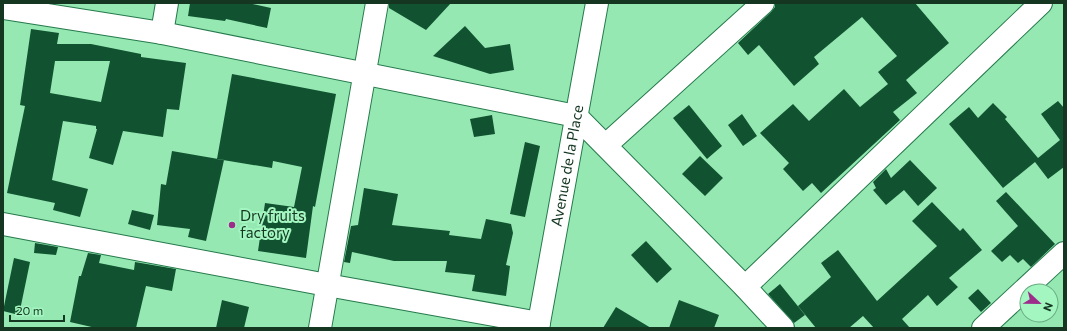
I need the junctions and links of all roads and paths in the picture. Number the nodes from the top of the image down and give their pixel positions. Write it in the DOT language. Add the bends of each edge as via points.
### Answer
graph roads {
  1 [pos="168,3"];
  2 [pos="377,3"];
  3 [pos="597,3"];
  4 [pos="763,3"];
  5 [pos="1041,3"];
  6 [pos="3,8"];
  7 [pos="162,33"];
  8 [pos="365,74"];
  9 [pos="576,116"];
  10 [pos="606,146"];
  11 [pos="3,224"];
  12 [pos="1064,253"];
  13 [pos="327,285"];
  14 [pos="744,287"];
  15 [pos="539,325"];
  16 [pos="320,328"];
  17 [pos="783,328"];
  18 [pos="983,328"];
  1 -- 7 [label="street"];
  2 -- 8 [label="street"];
  3 -- 9 [label="street, Avenue de la Place"];
  4 -- 10 [label="street"];
  5 -- 14 [label="street"];
  6 -- 7 [label="street"];
  7 -- 8 [label="street"];
  8 -- 9 [label="street"];
  8 -- 13 [label="street"];
  9 -- 10 [label="street"];
  9 -- 15 [label="street, Avenue de la Place"];
  10 -- 14 [label="street"];
  11 -- 13 [label="street"];
  12 -- 18 [label="street"];
  13 -- 15 [label="street"];
  13 -- 16 [label="street"];
  14 -- 17 [label="street"];
}
